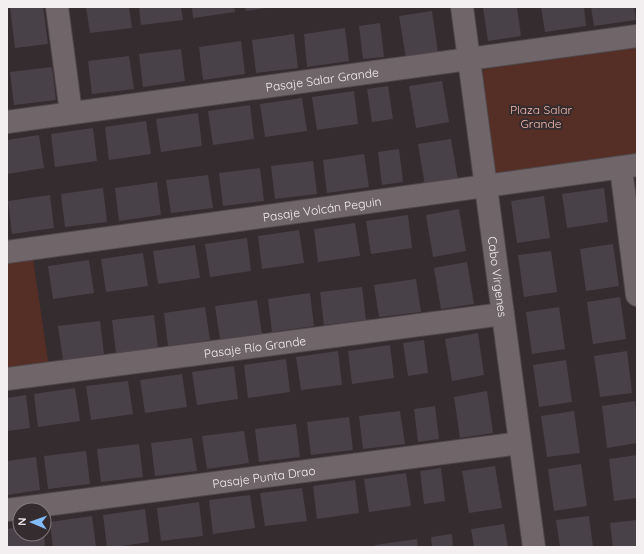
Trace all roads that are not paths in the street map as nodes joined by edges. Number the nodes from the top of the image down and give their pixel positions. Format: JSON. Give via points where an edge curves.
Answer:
{"nodes":[{"id":1,"x":57,"y":7,"type":"edge"},
{"id":2,"x":462,"y":7,"type":"edge"},
{"id":3,"x":637,"y":36,"type":"edge"},
{"id":4,"x":469,"y":59,"type":"junction"},
{"id":5,"x":71,"y":113,"type":"junction"},
{"id":6,"x":7,"y":122,"type":"edge"},
{"id":7,"x":629,"y":166,"type":"edge"},
{"id":8,"x":486,"y":186,"type":"junction"},
{"id":9,"x":7,"y":252,"type":"edge"},
{"id":10,"x":637,"y":294,"type":"edge"},
{"id":11,"x":503,"y":314,"type":"junction"},
{"id":12,"x":7,"y":379,"type":"edge"},
{"id":13,"x":520,"y":443,"type":"junction"},
{"id":14,"x":7,"y":510,"type":"edge"},
{"id":15,"x":534,"y":547,"type":"edge"}],
"edges":[{"from":1,"to":5,"type":"street"},
{"from":2,"to":4,"type":"street","name":"Cabo Vírgenes"},
{"from":3,"to":4,"type":"street","name":"Pasaje Salar Grande"},
{"from":4,"to":5,"type":"street","name":"Pasaje Salar Grande"},
{"from":4,"to":8,"type":"street","name":"Cabo Vírgenes"},
{"from":5,"to":6,"type":"street","name":"Pasaje Salar Grande"},
{"from":7,"to":8,"type":"street","name":"Pasaje Volcán Peguin"},
{"from":7,"to":10,"type":"street"},
{"from":8,"to":9,"type":"street","name":"Pasaje Volcán Peguin"},
{"from":8,"to":11,"type":"street","name":"Cabo Vírgenes"},
{"from":11,"to":12,"type":"street","name":"Pasaje Río Grande"},
{"from":11,"to":13,"type":"street","name":"Cabo Vírgenes"},
{"from":13,"to":14,"type":"street","name":"Pasaje Punta Drao"},
{"from":13,"to":15,"type":"street","name":"Cabo Vírgenes"}]}
